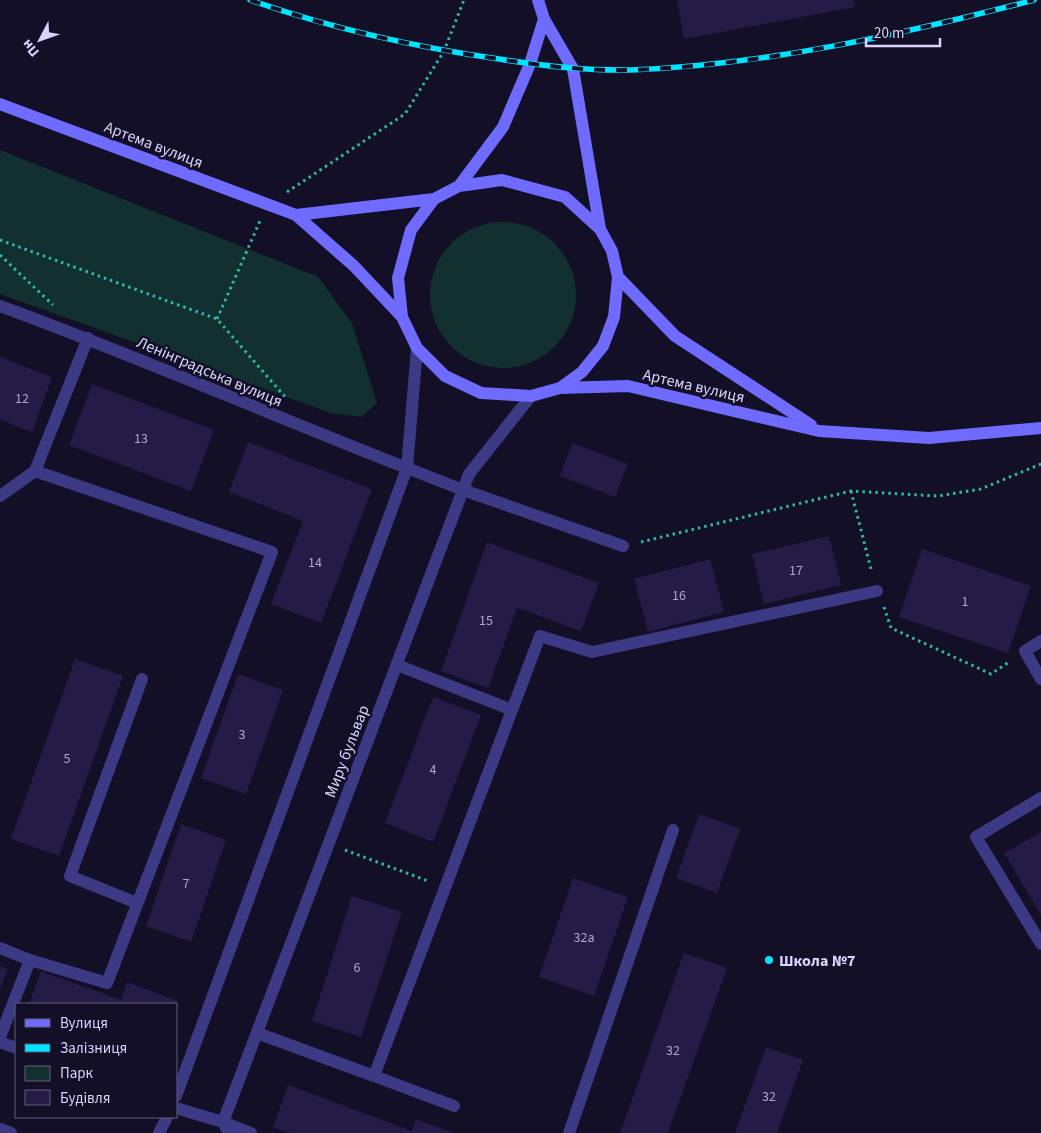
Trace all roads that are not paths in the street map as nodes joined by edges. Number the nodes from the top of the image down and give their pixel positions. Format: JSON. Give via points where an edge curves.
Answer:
{"nodes":[{"id":1,"x":538,"y":0,"type":"edge"},
{"id":2,"x":544,"y":19,"type":"junction"},
{"id":3,"x":0,"y":104,"type":"edge"},
{"id":4,"x":459,"y":186,"type":"junction"},
{"id":5,"x":434,"y":199,"type":"junction"},
{"id":6,"x":296,"y":215,"type":"junction"},
{"id":7,"x":600,"y":229,"type":"junction"},
{"id":8,"x":618,"y":277,"type":"junction"},
{"id":9,"x":0,"y":306,"type":"edge"},
{"id":10,"x":402,"y":317,"type":"junction"},
{"id":11,"x":88,"y":338,"type":"junction"},
{"id":12,"x":417,"y":348,"type":"junction"},
{"id":13,"x":560,"y":388,"type":"junction"},
{"id":14,"x":531,"y":396,"type":"junction"},
{"id":15,"x":1040,"y":430,"type":"edge"},
{"id":16,"x":819,"y":431,"type":"junction"},
{"id":17,"x":407,"y":468,"type":"junction"},
{"id":18,"x":35,"y":471,"type":"junction"},
{"id":19,"x":463,"y":490,"type":"junction"},
{"id":20,"x":0,"y":496,"type":"edge"},
{"id":21,"x":623,"y":546,"type":"road end"},
{"id":22,"x":878,"y":591,"type":"road end"},
{"id":23,"x":1041,"y":641,"type":"edge"},
{"id":24,"x":396,"y":665,"type":"junction"},
{"id":25,"x":142,"y":679,"type":"dead end"},
{"id":26,"x":1041,"y":679,"type":"edge"},
{"id":27,"x":512,"y":710,"type":"junction"},
{"id":28,"x":1041,"y":798,"type":"edge"},
{"id":29,"x":673,"y":830,"type":"dead end"},
{"id":30,"x":137,"y":904,"type":"junction"},
{"id":31,"x":1041,"y":944,"type":"edge"},
{"id":32,"x":0,"y":948,"type":"edge"},
{"id":33,"x":30,"y":960,"type":"junction"},
{"id":34,"x":257,"y":1033,"type":"junction"},
{"id":35,"x":0,"y":1037,"type":"edge"},
{"id":36,"x":0,"y":1042,"type":"edge"},
{"id":37,"x":15,"y":1048,"type":"edge"},
{"id":38,"x":374,"y":1076,"type":"junction"},
{"id":39,"x":178,"y":1091,"type":"edge"},
{"id":40,"x":454,"y":1106,"type":"dead end"},
{"id":41,"x":178,"y":1109,"type":"edge"},
{"id":42,"x":166,"y":1118,"type":"edge"},
{"id":43,"x":226,"y":1128,"type":"edge"},
{"id":44,"x":0,"y":1129,"type":"edge"},
{"id":45,"x":10,"y":1133,"type":"edge"},
{"id":46,"x":159,"y":1133,"type":"edge"},
{"id":47,"x":251,"y":1133,"type":"edge"},
{"id":48,"x":569,"y":1133,"type":"edge"}],
"edges":[{"from":1,"to":2,"type":"main road"},
{"from":2,"to":4,"type":"main road","via":[[530,64],[503,127]]},
{"from":2,"to":7,"type":"main road","via":[[573,69]]},
{"from":3,"to":6,"type":"main road","name":"Артема вулиця"},
{"from":4,"to":5,"type":"main road"},
{"from":4,"to":7,"type":"main road","via":[[502,180],[565,197]]},
{"from":5,"to":6,"type":"main road"},
{"from":5,"to":10,"type":"main road","via":[[411,230],[398,278]]},
{"from":6,"to":10,"type":"main road","via":[[354,266]]},
{"from":7,"to":8,"type":"main road","via":[[612,251]]},
{"from":8,"to":13,"type":"main road","via":[[614,317],[603,346],[582,372]]},
{"from":8,"to":16,"type":"main road","name":"Артема вулиця","via":[[675,336]]},
{"from":9,"to":11,"type":"street","name":"Ленінградська вулиця"},
{"from":10,"to":12,"type":"main road"},
{"from":11,"to":17,"type":"street","name":"Ленінградська вулиця"},
{"from":11,"to":18,"type":"street"},
{"from":12,"to":14,"type":"main road","via":[[445,376],[481,394]]},
{"from":12,"to":17,"type":"street"},
{"from":13,"to":14,"type":"main road"},
{"from":13,"to":16,"type":"main road","name":"Артема вулиця","via":[[628,386]]},
{"from":14,"to":19,"type":"street","name":"Миру бульвар","via":[[469,474]]},
{"from":15,"to":16,"type":"main road","name":"Артема вулиця","via":[[929,438]]},
{"from":17,"to":19,"type":"street","name":"Ленінградська вулиця"},
{"from":17,"to":39,"type":"street"},
{"from":18,"to":20,"type":"street"},
{"from":18,"to":30,"type":"street","via":[[272,552]]},
{"from":19,"to":21,"type":"street","name":"Ленінградська вулиця"},
{"from":19,"to":24,"type":"street","name":"Миру бульвар"},
{"from":22,"to":27,"type":"street","via":[[592,652],[540,636]]},
{"from":23,"to":26,"type":"street","via":[[1025,651]]},
{"from":24,"to":27,"type":"street"},
{"from":24,"to":34,"type":"street","name":"Миру бульвар"},
{"from":25,"to":30,"type":"street","via":[[70,876]]},
{"from":27,"to":38,"type":"street"},
{"from":28,"to":31,"type":"street","via":[[976,837]]},
{"from":29,"to":48,"type":"street"},
{"from":30,"to":33,"type":"street","via":[[107,983]]},
{"from":32,"to":33,"type":"street"},
{"from":33,"to":35,"type":"street"},
{"from":34,"to":38,"type":"street"},
{"from":34,"to":43,"type":"street","name":"Миру бульвар"},
{"from":36,"to":37,"type":"street"},
{"from":38,"to":40,"type":"street"},
{"from":41,"to":43,"type":"street"},
{"from":42,"to":46,"type":"street"},
{"from":43,"to":47,"type":"street"},
{"from":44,"to":45,"type":"street"}]}
